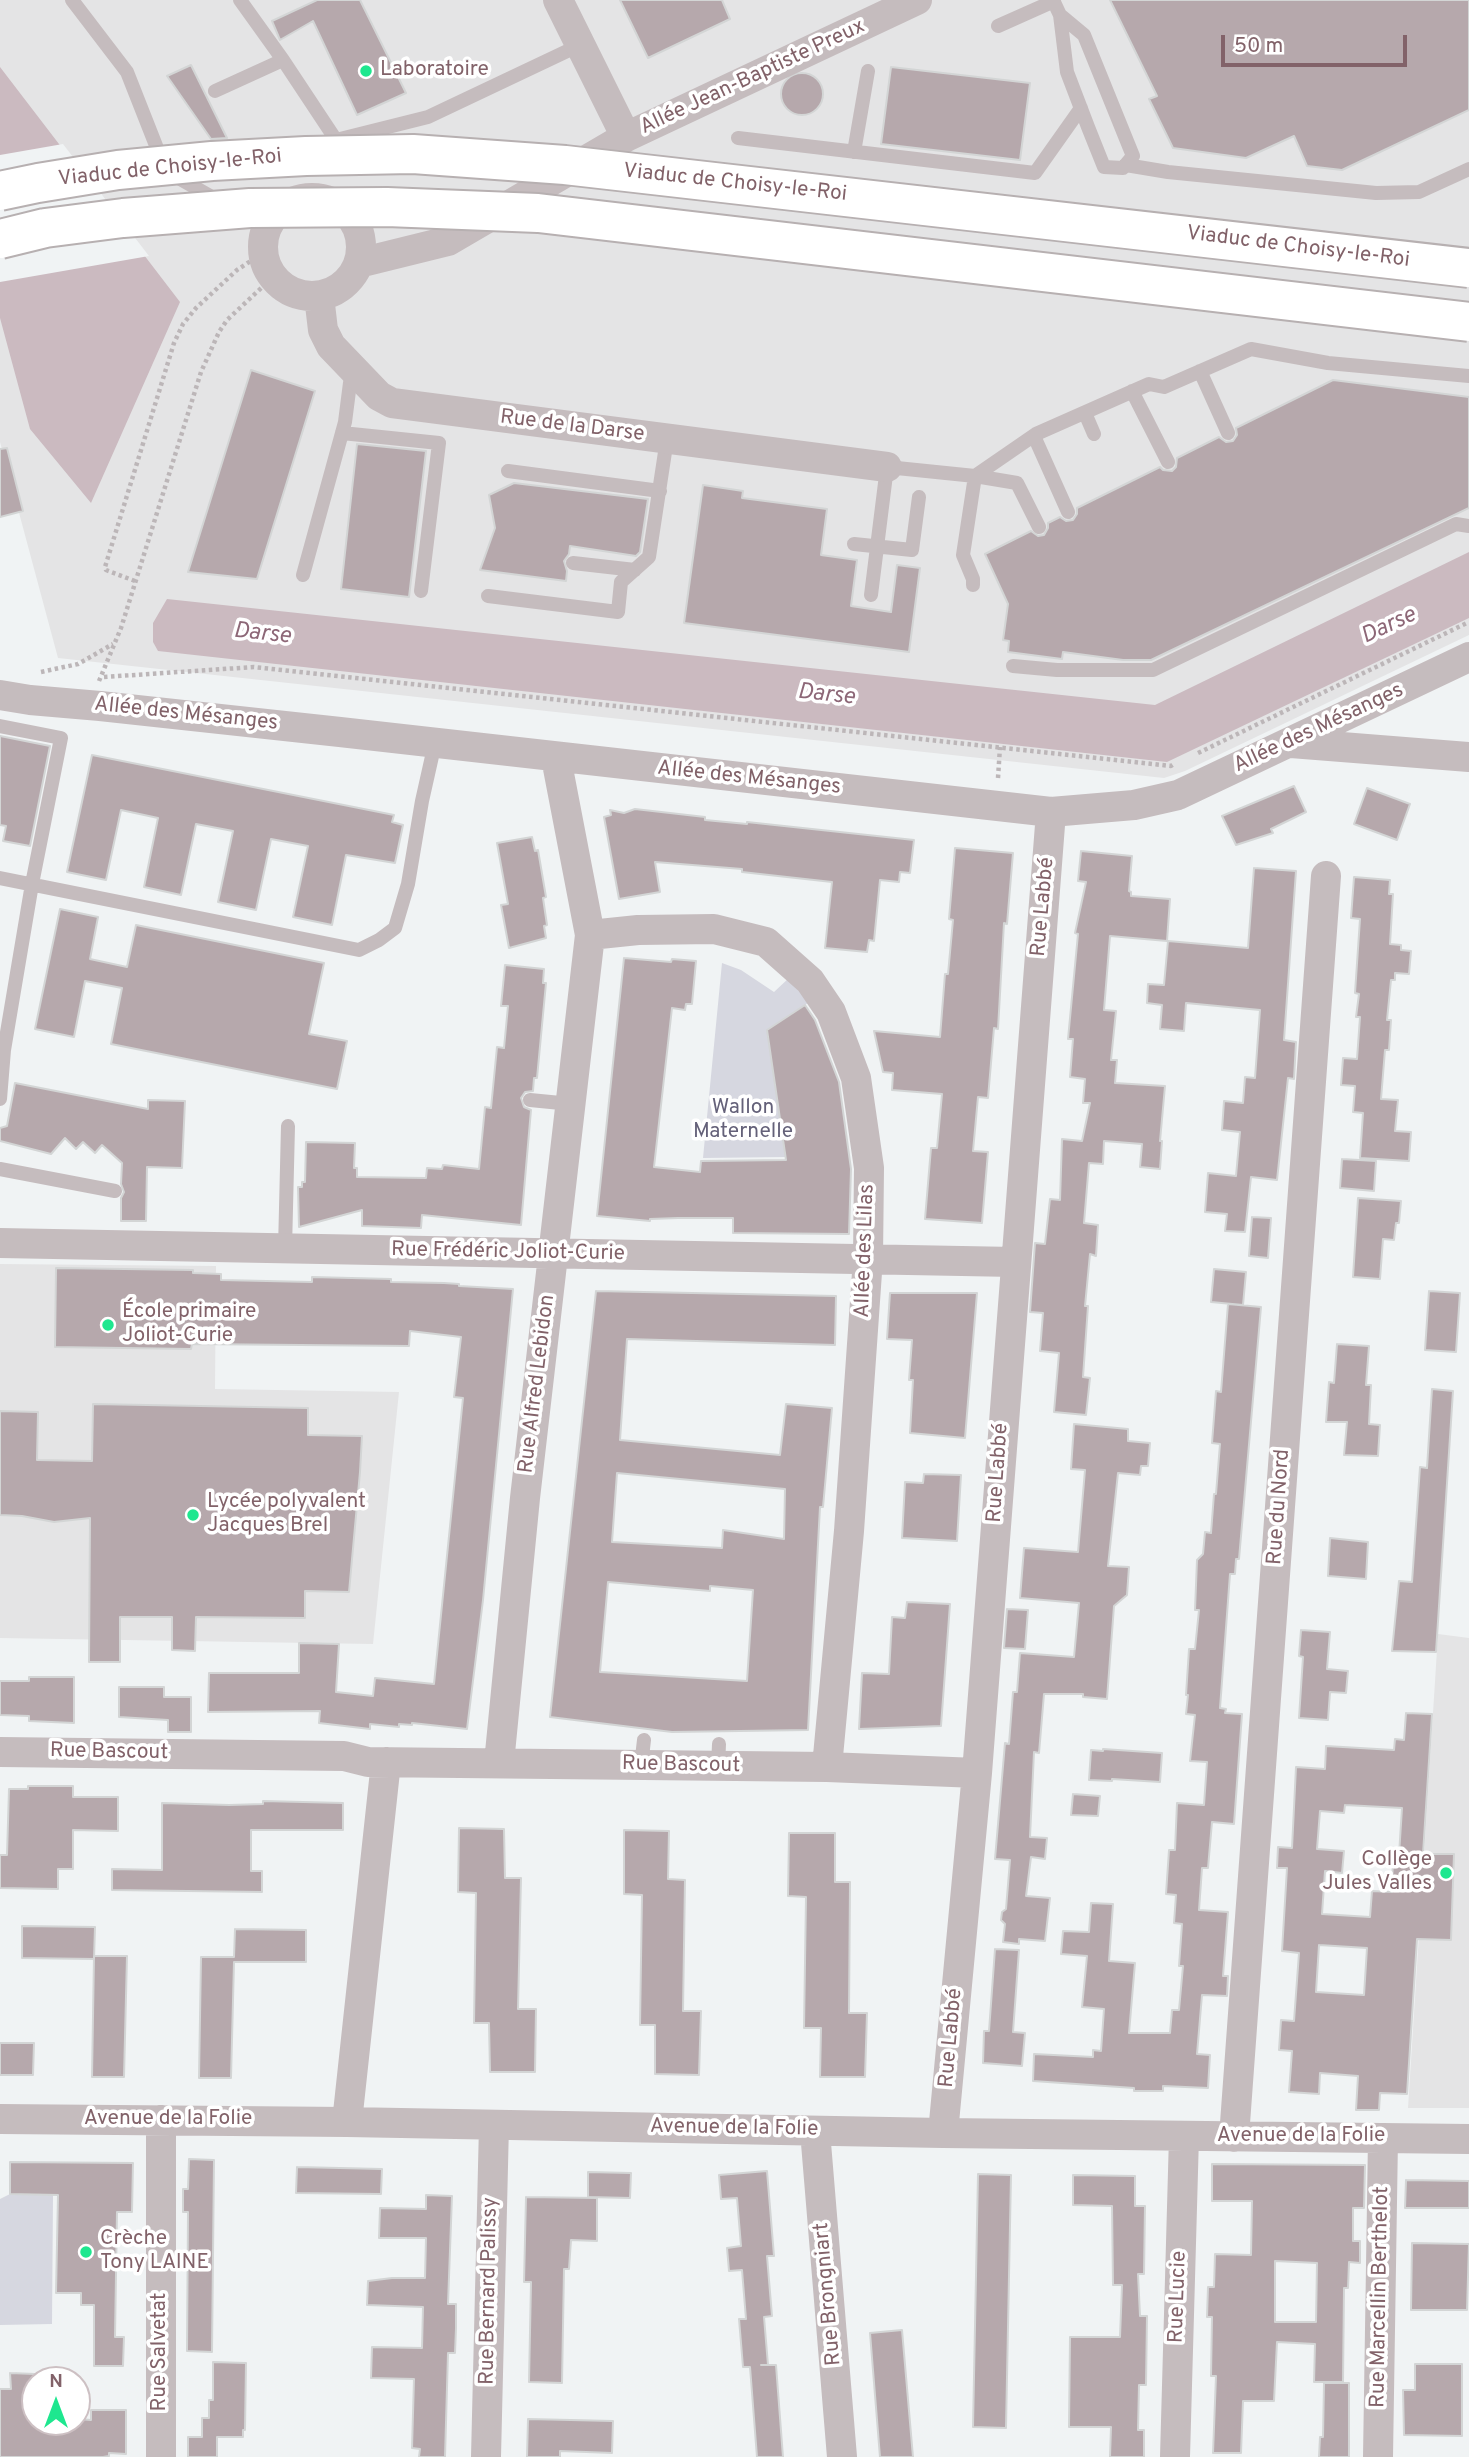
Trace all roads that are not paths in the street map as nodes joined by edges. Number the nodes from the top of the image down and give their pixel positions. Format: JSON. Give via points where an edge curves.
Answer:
{"nodes":[{"id":1,"x":72,"y":0,"type":"edge"},
{"id":2,"x":240,"y":0,"type":"edge"},
{"id":3,"x":558,"y":0,"type":"edge"},
{"id":4,"x":917,"y":0,"type":"edge"},
{"id":5,"x":1054,"y":0,"type":"edge"},
{"id":6,"x":1060,"y":15,"type":"junction"},
{"id":7,"x":998,"y":26,"type":"dead end"},
{"id":8,"x":580,"y":45,"type":"junction"},
{"id":9,"x":284,"y":60,"type":"junction"},
{"id":10,"x":869,"y":71,"type":"dead end"},
{"id":11,"x":215,"y":91,"type":"dead end"},
{"id":12,"x":1081,"y":108,"type":"junction"},
{"id":13,"x":626,"y":137,"type":"junction"},
{"id":14,"x":738,"y":138,"type":"dead end"},
{"id":15,"x":854,"y":152,"type":"junction"},
{"id":16,"x":1126,"y":165,"type":"junction"},
{"id":17,"x":1469,"y":169,"type":"edge"},
{"id":18,"x":0,"y":191,"type":"edge"},
{"id":19,"x":0,"y":239,"type":"edge"},
{"id":20,"x":267,"y":253,"type":"junction"},
{"id":21,"x":359,"y":262,"type":"junction"},
{"id":22,"x":1469,"y":268,"type":"edge"},
{"id":23,"x":319,"y":296,"type":"junction"},
{"id":24,"x":1469,"y":322,"type":"edge"},
{"id":25,"x":1200,"y":372,"type":"junction"},
{"id":26,"x":358,"y":374,"type":"junction"},
{"id":27,"x":1469,"y":376,"type":"edge"},
{"id":28,"x":1132,"y":391,"type":"junction"},
{"id":29,"x":1085,"y":412,"type":"junction"},
{"id":30,"x":342,"y":433,"type":"junction"},
{"id":31,"x":1227,"y":433,"type":"dead end"},
{"id":32,"x":1094,"y":435,"type":"dead end"},
{"id":33,"x":1034,"y":436,"type":"junction"},
{"id":34,"x":667,"y":439,"type":"junction"},
{"id":35,"x":1168,"y":462,"type":"dead end"},
{"id":36,"x":887,"y":467,"type":"junction"},
{"id":37,"x":508,"y":471,"type":"dead end"},
{"id":38,"x":975,"y":476,"type":"junction"},
{"id":39,"x":660,"y":491,"type":"junction"},
{"id":40,"x":919,"y":498,"type":"dead end"},
{"id":41,"x":1068,"y":512,"type":"dead end"},
{"id":42,"x":1469,"y":526,"type":"edge"},
{"id":43,"x":1039,"y":527,"type":"dead end"},
{"id":44,"x":854,"y":544,"type":"dead end"},
{"id":45,"x":877,"y":546,"type":"junction"},
{"id":46,"x":573,"y":562,"type":"dead end"},
{"id":47,"x":635,"y":570,"type":"junction"},
{"id":48,"x":303,"y":575,"type":"dead end"},
{"id":49,"x":972,"y":585,"type":"dead end"},
{"id":50,"x":421,"y":591,"type":"dead end"},
{"id":51,"x":871,"y":595,"type":"dead end"},
{"id":52,"x":488,"y":596,"type":"dead end"},
{"id":53,"x":1469,"y":657,"type":"edge"},
{"id":54,"x":1013,"y":666,"type":"dead end"},
{"id":55,"x":0,"y":695,"type":"edge"},
{"id":56,"x":0,"y":726,"type":"edge"},
{"id":57,"x":435,"y":743,"type":"junction"},
{"id":58,"x":1289,"y":743,"type":"junction"},
{"id":59,"x":1469,"y":757,"type":"edge"},
{"id":60,"x":556,"y":758,"type":"junction"},
{"id":61,"x":1051,"y":812,"type":"junction"},
{"id":62,"x":1326,"y":876,"type":"dead end"},
{"id":63,"x":0,"y":878,"type":"edge"},
{"id":64,"x":32,"y":884,"type":"junction"},
{"id":65,"x":590,"y":935,"type":"junction"},
{"id":66,"x":0,"y":1099,"type":"edge"},
{"id":67,"x":530,"y":1100,"type":"dead end"},
{"id":68,"x":571,"y":1104,"type":"junction"},
{"id":69,"x":288,"y":1126,"type":"dead end"},
{"id":70,"x":0,"y":1169,"type":"edge"},
{"id":71,"x":114,"y":1191,"type":"dead end"},
{"id":72,"x":0,"y":1243,"type":"edge"},
{"id":73,"x":285,"y":1249,"type":"junction"},
{"id":74,"x":554,"y":1254,"type":"junction"},
{"id":75,"x":868,"y":1258,"type":"junction"},
{"id":76,"x":1015,"y":1262,"type":"junction"},
{"id":77,"x":0,"y":1752,"type":"edge"},
{"id":78,"x":386,"y":1762,"type":"junction"},
{"id":79,"x":499,"y":1763,"type":"junction"},
{"id":80,"x":827,"y":1768,"type":"junction"},
{"id":81,"x":977,"y":1773,"type":"junction"},
{"id":82,"x":0,"y":2119,"type":"edge"},
{"id":83,"x":161,"y":2120,"type":"junction"},
{"id":84,"x":347,"y":2122,"type":"junction"},
{"id":85,"x":494,"y":2126,"type":"junction"},
{"id":86,"x":815,"y":2131,"type":"junction"},
{"id":87,"x":943,"y":2133,"type":"junction"},
{"id":88,"x":1184,"y":2136,"type":"junction"},
{"id":89,"x":1234,"y":2137,"type":"junction"},
{"id":90,"x":1383,"y":2138,"type":"junction"},
{"id":91,"x":1469,"y":2139,"type":"edge"},
{"id":92,"x":161,"y":2457,"type":"edge"},
{"id":93,"x":486,"y":2457,"type":"edge"},
{"id":94,"x":842,"y":2457,"type":"edge"},
{"id":95,"x":1175,"y":2457,"type":"edge"},
{"id":96,"x":1378,"y":2457,"type":"edge"}],
"edges":[{"from":1,"to":20,"type":"lane","via":[[127,72],[166,170]]},
{"from":2,"to":9,"type":"lane"},
{"from":3,"to":8,"type":"street"},
{"from":4,"to":13,"type":"street","name":"Allée Jean-Baptiste Preux"},
{"from":5,"to":6,"type":"lane"},
{"from":5,"to":7,"type":"lane"},
{"from":6,"to":12,"type":"lane","via":[[1067,72]]},
{"from":6,"to":16,"type":"lane","via":[[1084,35],[1133,156]]},
{"from":8,"to":9,"type":"lane","via":[[428,117],[336,140]]},
{"from":8,"to":13,"type":"street"},
{"from":9,"to":11,"type":"lane"},
{"from":10,"to":15,"type":"lane"},
{"from":12,"to":15,"type":"lane","via":[[1035,173]]},
{"from":12,"to":16,"type":"lane","via":[[1104,167]]},
{"from":13,"to":21,"type":"street","name":"Allée Jean-Baptiste Preux","via":[[448,241]]},
{"from":14,"to":15,"type":"lane"},
{"from":16,"to":17,"type":"lane","via":[[1376,193],[1419,192]]},
{"from":18,"to":22,"type":"highway","name":"Viaduc de Choisy-le-Roi","bridge":true,"via":[[118,170],[212,161],[413,154],[565,165]]},
{"from":19,"to":24,"type":"highway","name":"Viaduc de Choisy-le-Roi","bridge":true,"via":[[123,218],[250,208],[387,206],[538,213]]},
{"from":20,"to":21,"type":"street","via":[[274,216],[291,203],[312,198],[326,200],[350,215],[361,245]]},
{"from":20,"to":23,"type":"street","via":[[285,288]]},
{"from":21,"to":23,"type":"street","via":[[336,290]]},
{"from":23,"to":26,"type":"street","name":"Rue de la Darse","via":[[323,330]]},
{"from":25,"to":27,"type":"lane","via":[[1251,349],[1328,363]]},
{"from":25,"to":28,"type":"lane","via":[[1164,387],[1149,383]]},
{"from":25,"to":31,"type":"lane"},
{"from":26,"to":30,"type":"lane","via":[[350,383]]},
{"from":26,"to":34,"type":"street","name":"Rue de la Darse","via":[[379,396],[397,405]]},
{"from":28,"to":29,"type":"lane"},
{"from":28,"to":35,"type":"lane"},
{"from":29,"to":32,"type":"lane"},
{"from":29,"to":33,"type":"lane"},
{"from":30,"to":48,"type":"lane"},
{"from":30,"to":50,"type":"lane","via":[[439,443]]},
{"from":33,"to":38,"type":"lane"},
{"from":33,"to":41,"type":"lane"},
{"from":34,"to":36,"type":"street","name":"Rue de la Darse"},
{"from":34,"to":39,"type":"lane"},
{"from":36,"to":38,"type":"lane"},
{"from":36,"to":45,"type":"lane"},
{"from":37,"to":39,"type":"lane"},
{"from":38,"to":43,"type":"lane","via":[[1017,482]]},
{"from":38,"to":49,"type":"lane","via":[[963,555]]},
{"from":39,"to":47,"type":"lane","via":[[649,557]]},
{"from":40,"to":45,"type":"lane","via":[[912,550]]},
{"from":42,"to":54,"type":"lane","via":[[1456,524],[1153,670]]},
{"from":44,"to":45,"type":"lane"},
{"from":45,"to":51,"type":"lane"},
{"from":46,"to":47,"type":"lane"},
{"from":47,"to":52,"type":"lane","via":[[621,582],[618,612]]},
{"from":53,"to":58,"type":"street","name":"Allée des Mésanges"},
{"from":55,"to":57,"type":"street","name":"Allée des Mésanges","via":[[30,701],[100,692]]},
{"from":56,"to":64,"type":"lane","via":[[61,738]]},
{"from":57,"to":60,"type":"street","name":"Allée des Mésanges"},
{"from":57,"to":64,"type":"lane","via":[[396,928],[359,950]]},
{"from":58,"to":59,"type":"street"},
{"from":58,"to":61,"type":"street","name":"Allée des Mésanges","via":[[1178,795],[1134,805]]},
{"from":60,"to":61,"type":"street","name":"Allée des Mésanges"},
{"from":60,"to":65,"type":"street","name":"Rue Alfred Lebidon"},
{"from":61,"to":76,"type":"street","name":"Rue Labbé"},
{"from":62,"to":89,"type":"street","name":"Rue du Nord"},
{"from":63,"to":64,"type":"lane"},
{"from":64,"to":66,"type":"lane"},
{"from":65,"to":68,"type":"street","name":"Rue Alfred Lebidon"},
{"from":65,"to":75,"type":"street","name":"Allée des Lilas","via":[[714,929],[766,942],[810,981],[831,1012],[856,1077],[869,1168]]},
{"from":67,"to":68,"type":"lane"},
{"from":68,"to":74,"type":"street","name":"Rue Alfred Lebidon"},
{"from":69,"to":73,"type":"lane"},
{"from":70,"to":71,"type":"lane"},
{"from":72,"to":73,"type":"street","name":"Rue Frédéric Joliot-Curie"},
{"from":73,"to":74,"type":"street","name":"Rue Frédéric Joliot-Curie"},
{"from":74,"to":75,"type":"street","name":"Rue Frédéric Joliot-Curie"},
{"from":74,"to":79,"type":"street","name":"Rue Alfred Lebidon"},
{"from":75,"to":76,"type":"street","name":"Rue Frédéric Joliot-Curie"},
{"from":75,"to":80,"type":"street","name":"Allée des Lilas"},
{"from":76,"to":81,"type":"street","name":"Rue Labbé"},
{"from":77,"to":78,"type":"street","name":"Rue Bascout","via":[[344,1756]]},
{"from":78,"to":79,"type":"street","name":"Rue Bascout"},
{"from":78,"to":84,"type":"street"},
{"from":79,"to":80,"type":"street","name":"Rue Bascout","via":[[643,1753]]},
{"from":80,"to":81,"type":"street","name":"Rue Bascout"},
{"from":81,"to":87,"type":"street","name":"Rue Labbé"},
{"from":82,"to":83,"type":"street","name":"Avenue de la Folie"},
{"from":83,"to":84,"type":"street","name":"Avenue de la Folie"},
{"from":83,"to":92,"type":"street","name":"Rue Salvetat"},
{"from":84,"to":85,"type":"street","name":"Avenue de la Folie"},
{"from":85,"to":86,"type":"street","name":"Avenue de la Folie"},
{"from":85,"to":93,"type":"street","name":"Rue Bernard Palissy"},
{"from":86,"to":87,"type":"street","name":"Avenue de la Folie"},
{"from":86,"to":94,"type":"street","name":"Rue Brongniart"},
{"from":87,"to":88,"type":"street","name":"Avenue de la Folie"},
{"from":88,"to":89,"type":"street","name":"Avenue de la Folie"},
{"from":88,"to":95,"type":"street","name":"Rue Lucie"},
{"from":89,"to":90,"type":"street","name":"Avenue de la Folie"},
{"from":90,"to":91,"type":"street","name":"Avenue de la Folie"},
{"from":90,"to":96,"type":"street","name":"Rue Marcellin Berthelot"}]}
